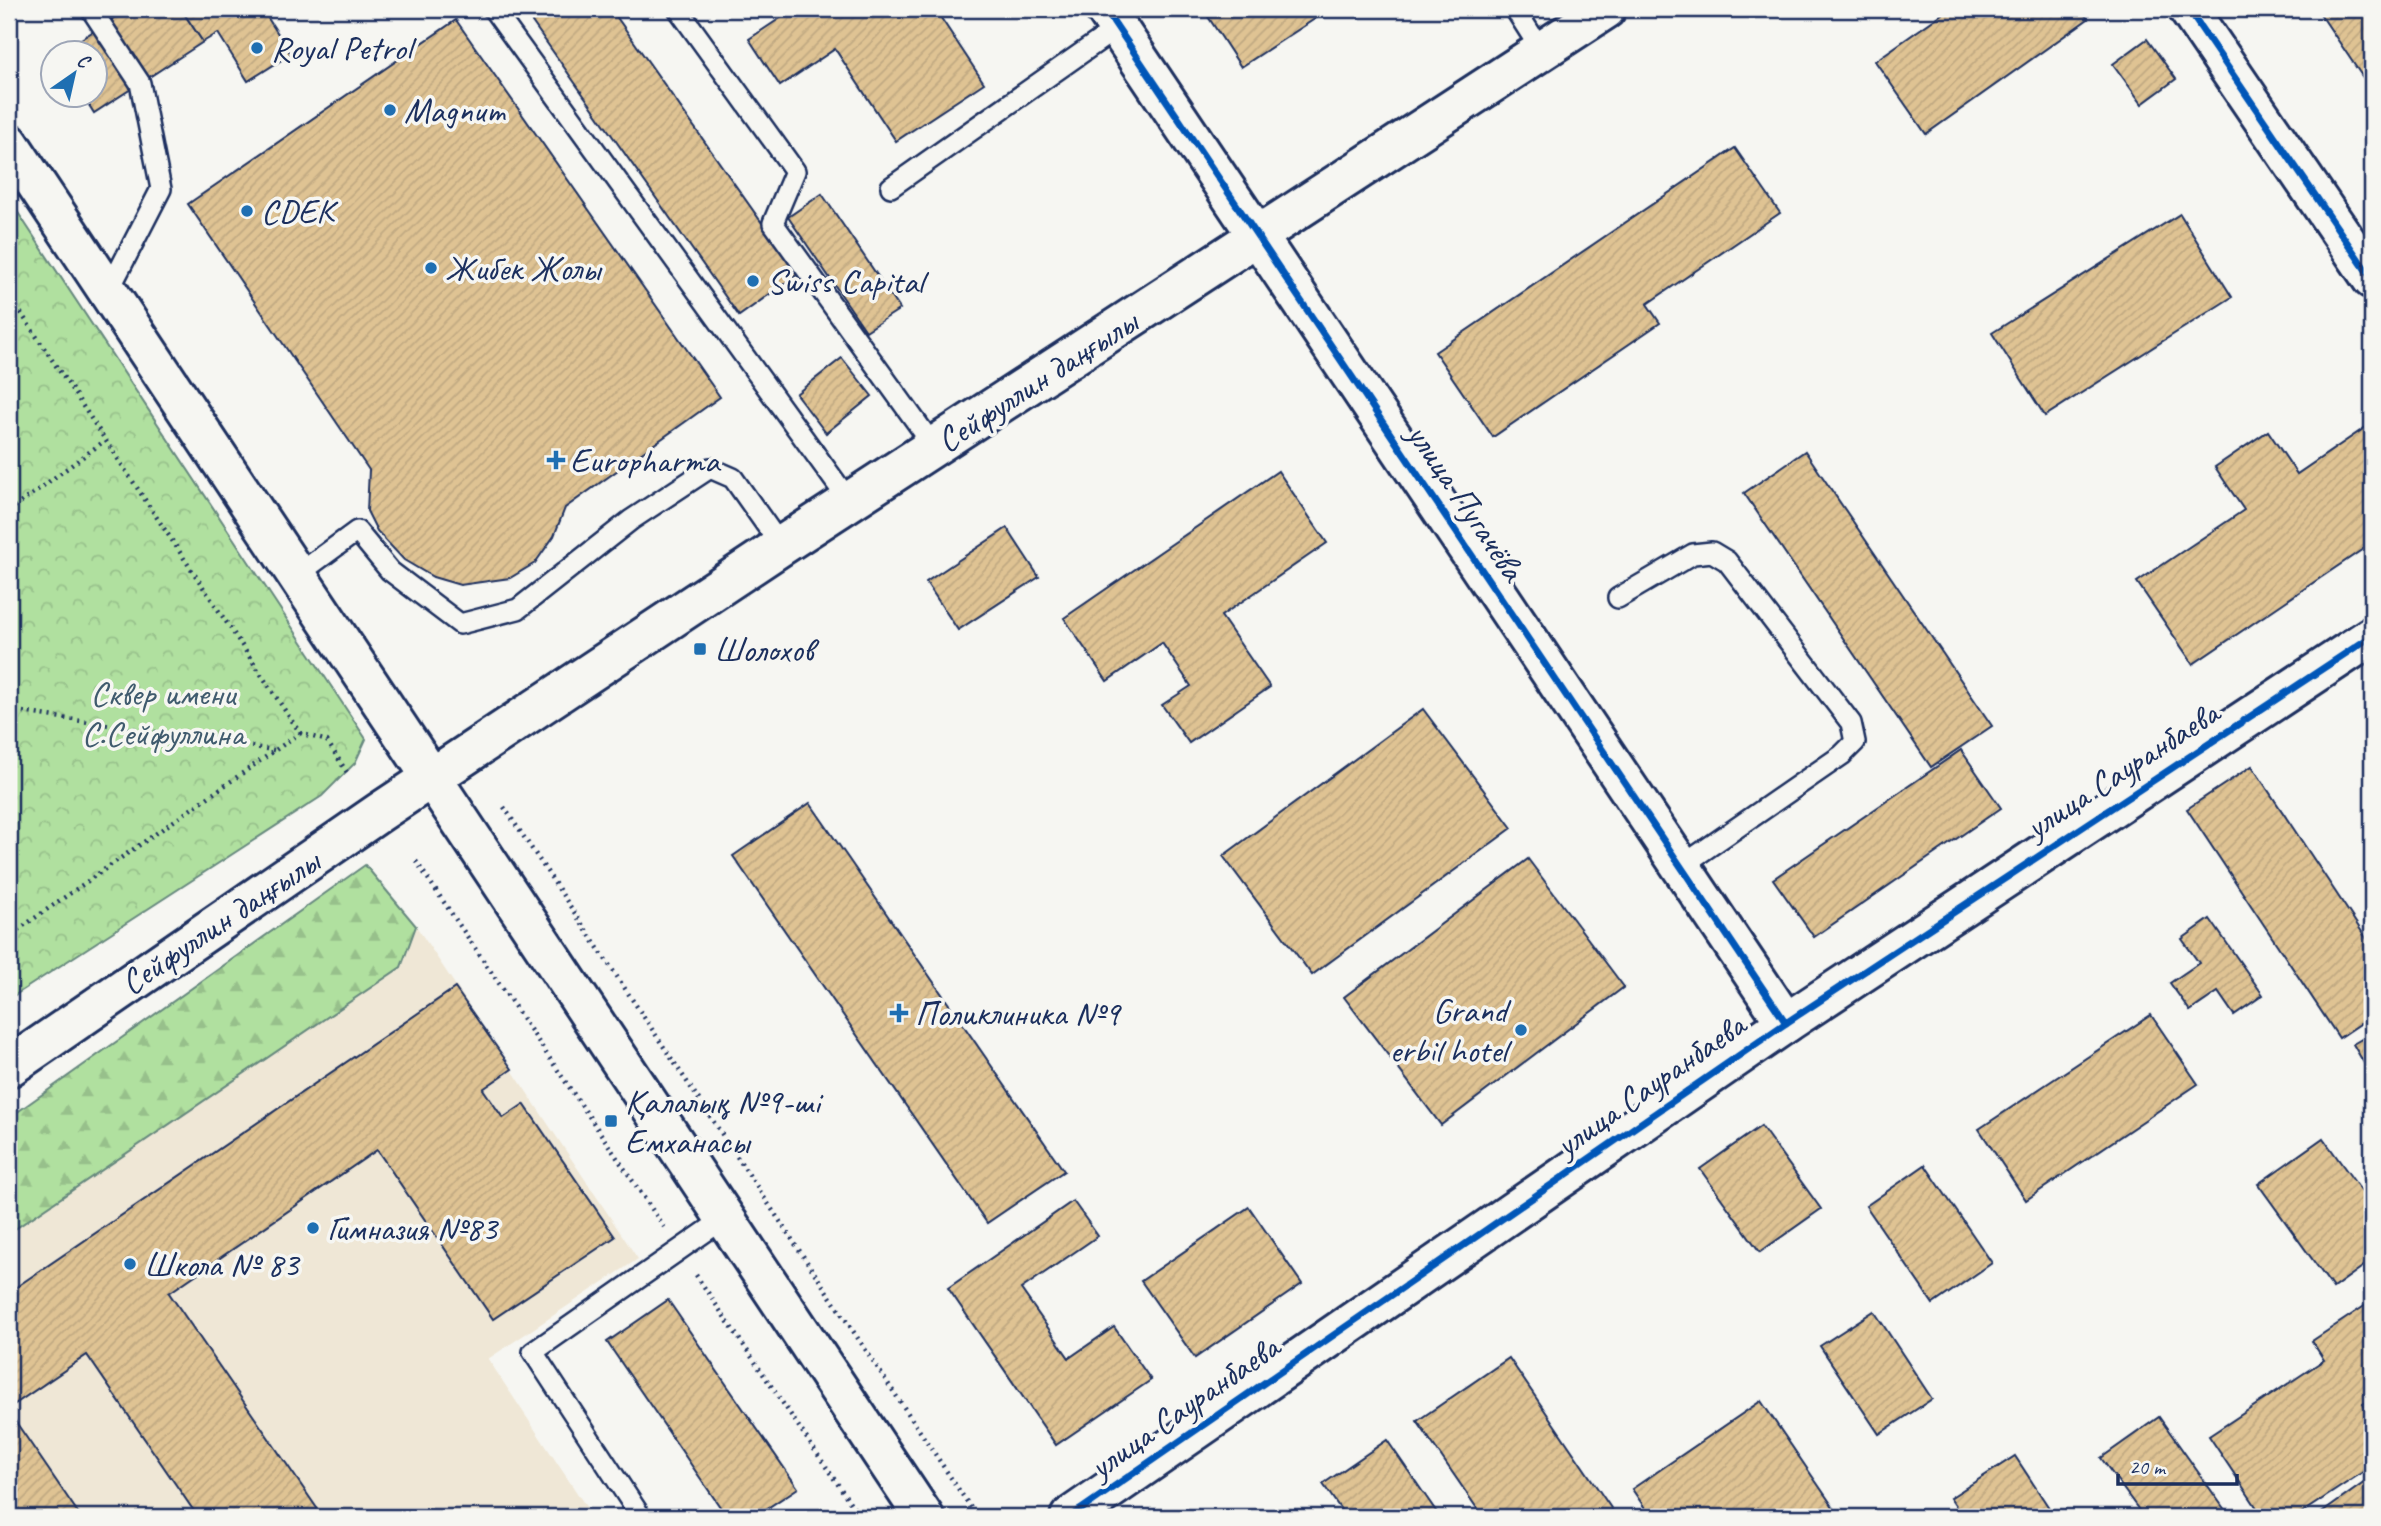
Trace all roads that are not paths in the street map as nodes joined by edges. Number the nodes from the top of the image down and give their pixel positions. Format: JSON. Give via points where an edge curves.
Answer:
{"nodes":[{"id":1,"x":91,"y":9,"type":"edge"},
{"id":2,"x":493,"y":9,"type":"edge"},
{"id":3,"x":678,"y":9,"type":"edge"},
{"id":4,"x":1515,"y":9,"type":"edge"},
{"id":5,"x":1606,"y":9,"type":"edge"},
{"id":6,"x":2191,"y":10,"type":"edge"},
{"id":7,"x":1111,"y":18,"type":"edge"},
{"id":8,"x":1541,"y":50,"type":"junction"},
{"id":9,"x":9,"y":143,"type":"edge"},
{"id":10,"x":891,"y":187,"type":"dead end"},
{"id":11,"x":1257,"y":238,"type":"junction"},
{"id":12,"x":2372,"y":279,"type":"edge"},
{"id":13,"x":108,"y":292,"type":"junction"},
{"id":14,"x":935,"y":448,"type":"junction"},
{"id":15,"x":850,"y":502,"type":"junction"},
{"id":16,"x":781,"y":546,"type":"junction"},
{"id":17,"x":297,"y":575,"type":"junction"},
{"id":18,"x":1618,"y":598,"type":"dead end"},
{"id":19,"x":2372,"y":636,"type":"edge"},
{"id":20,"x":432,"y":778,"type":"junction"},
{"id":21,"x":1681,"y":867,"type":"junction"},
{"id":22,"x":1786,"y":1023,"type":"junction"},
{"id":23,"x":9,"y":1067,"type":"edge"},
{"id":24,"x":724,"y":1218,"type":"junction"},
{"id":25,"x":641,"y":1517,"type":"edge"},
{"id":26,"x":924,"y":1517,"type":"edge"},
{"id":27,"x":1070,"y":1517,"type":"edge"}],
"edges":[{"from":1,"to":13,"type":"lane","via":[[140,83],[161,188]]},
{"from":2,"to":15,"type":"lane"},
{"from":3,"to":14,"type":"lane","via":[[794,171],[774,223]]},
{"from":4,"to":8,"type":"lane"},
{"from":5,"to":8,"type":"main road","name":"Сейфуллин даңғылы"},
{"from":6,"to":12,"type":"main road"},
{"from":7,"to":10,"type":"lane"},
{"from":7,"to":11,"type":"main road","name":"улица Пугачёва"},
{"from":8,"to":11,"type":"main road","name":"Сейфуллин даңғылы"},
{"from":9,"to":13,"type":"main road"},
{"from":11,"to":14,"type":"main road","name":"Сейфуллин даңғылы"},
{"from":11,"to":21,"type":"main road","name":"улица Пугачёва"},
{"from":13,"to":17,"type":"main road"},
{"from":14,"to":15,"type":"main road","name":"Сейфуллин даңғылы"},
{"from":15,"to":16,"type":"main road","name":"Сейфуллин даңғылы"},
{"from":16,"to":17,"type":"lane","via":[[733,478],[709,468],[631,520],[518,609],[460,624],[390,571],[357,531]]},
{"from":16,"to":20,"type":"main road","name":"Сейфуллин даңғылы"},
{"from":17,"to":20,"type":"main road"},
{"from":18,"to":21,"type":"lane","via":[[1693,554],[1712,552],[1727,561],[1851,723],[1855,742],[1842,755]]},
{"from":19,"to":22,"type":"main road","name":"улица Сауранбаева"},
{"from":20,"to":23,"type":"main road","name":"Сейфуллин даңғылы"},
{"from":20,"to":24,"type":"main road"},
{"from":21,"to":22,"type":"main road","name":"улица Пугачёва"},
{"from":22,"to":27,"type":"main road","name":"улица Сауранбаева"},
{"from":24,"to":25,"type":"lane","via":[[533,1352]]},
{"from":24,"to":26,"type":"main road"}]}
